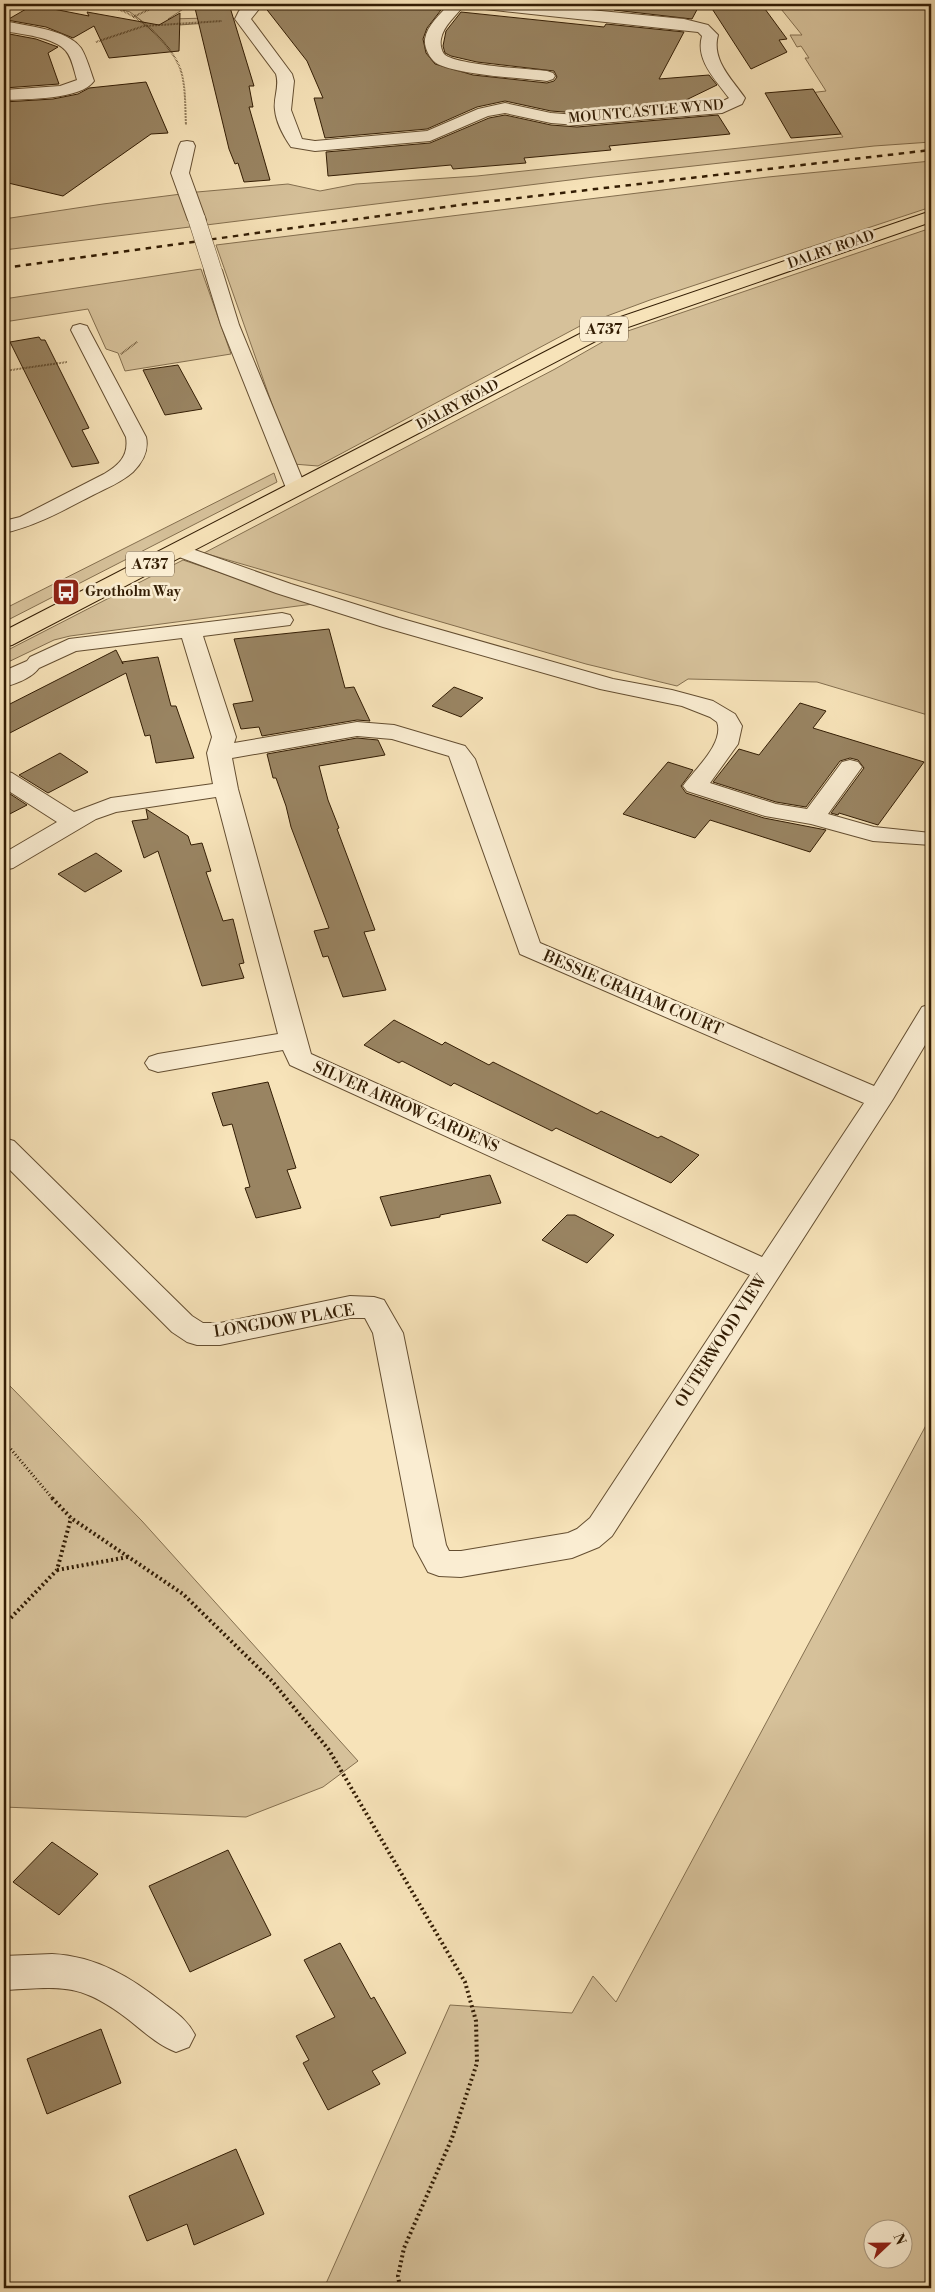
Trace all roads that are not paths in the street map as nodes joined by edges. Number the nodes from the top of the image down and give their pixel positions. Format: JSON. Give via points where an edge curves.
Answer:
{"nodes":[{"id":1,"x":255,"y":4,"type":"edge"},
{"id":2,"x":457,"y":4,"type":"edge"},
{"id":3,"x":485,"y":4,"type":"edge"},
{"id":4,"x":4,"y":26,"type":"edge"},
{"id":5,"x":547,"y":76,"type":"dead end"},
{"id":6,"x":4,"y":96,"type":"edge"},
{"id":7,"x":186,"y":146,"type":"road end"},
{"id":8,"x":931,"y":216,"type":"edge"},
{"id":9,"x":80,"y":330,"type":"dead end"},
{"id":10,"x":296,"y":488,"type":"junction"},
{"id":11,"x":4,"y":527,"type":"edge"},
{"id":12,"x":178,"y":550,"type":"junction"},
{"id":13,"x":282,"y":620,"type":"dead end"},
{"id":14,"x":191,"y":631,"type":"junction"},
{"id":15,"x":4,"y":640,"type":"edge"},
{"id":16,"x":4,"y":680,"type":"edge"},
{"id":17,"x":219,"y":753,"type":"junction"},
{"id":18,"x":850,"y":767,"type":"dead end"},
{"id":19,"x":4,"y":778,"type":"edge"},
{"id":20,"x":226,"y":789,"type":"junction"},
{"id":21,"x":813,"y":816,"type":"junction"},
{"id":22,"x":73,"y":822,"type":"junction"},
{"id":23,"x":927,"y":839,"type":"dead end"},
{"id":24,"x":4,"y":863,"type":"edge"},
{"id":25,"x":931,"y":1013,"type":"edge"},
{"id":26,"x":293,"y":1040,"type":"junction"},
{"id":27,"x":158,"y":1063,"type":"dead end"},
{"id":28,"x":880,"y":1099,"type":"junction"},
{"id":29,"x":4,"y":1148,"type":"edge"},
{"id":30,"x":767,"y":1271,"type":"junction"},
{"id":31,"x":439,"y":1563,"type":"joint"},
{"id":32,"x":4,"y":1973,"type":"edge"},
{"id":33,"x":176,"y":2035,"type":"dead end"}],
"edges":[{"from":1,"to":3,"type":"street","name":"MOUNTCASTLE WYND","via":[[243,19],[284,74],[283,110],[294,139],[306,145],[424,136],[484,112],[505,108],[577,120],[722,108],[736,101],[712,62],[707,48],[710,35],[703,28]]},
{"from":2,"to":5,"type":"street","via":[[433,38],[436,54],[442,60]]},
{"from":4,"to":6,"type":"street","via":[[70,45],[86,80],[82,85],[69,89]]},
{"from":7,"to":10,"type":"street","bridge":true,"via":[[180,173],[230,325]]},
{"from":8,"to":10,"type":"highway","name":"DALRY ROAD","number":"A737","via":[[604,329]]},
{"from":9,"to":11,"type":"street","via":[[136,437],[137,452],[123,471],[111,478],[27,521]]},
{"from":10,"to":12,"type":"highway","name":"DALRY ROAD","number":"A737"},
{"from":12,"to":15,"type":"highway","name":"DALRY ROAD","number":"A737"},
{"from":12,"to":21,"type":"street","via":[[237,573],[364,614],[517,659],[620,687],[699,703],[727,719],[730,735],[726,746],[695,786],[773,812]]},
{"from":13,"to":14,"type":"street"},
{"from":14,"to":16,"type":"street","via":[[69,646]]},
{"from":14,"to":17,"type":"street","name":"SILVER ARROW GARDENS","via":[[224,737]]},
{"from":17,"to":20,"type":"street","name":"SILVER ARROW GARDENS"},
{"from":17,"to":28,"type":"street","name":"BESSIE GRAHAM COURT","via":[[357,729],[394,732],[457,751],[463,759],[529,948]]},
{"from":18,"to":21,"type":"street"},
{"from":19,"to":22,"type":"street"},
{"from":20,"to":22,"type":"street","via":[[111,805]]},
{"from":20,"to":26,"type":"street","name":"SILVER ARROW GARDENS"},
{"from":21,"to":23,"type":"street","via":[[874,834]]},
{"from":22,"to":24,"type":"street"},
{"from":25,"to":28,"type":"street","name":"OUTERWOOD VIEW"},
{"from":26,"to":27,"type":"street"},
{"from":26,"to":30,"type":"street","name":"SILVER ARROW GARDENS","via":[[300,1059]]},
{"from":28,"to":30,"type":"street","name":"OUTERWOOD VIEW"},
{"from":29,"to":31,"type":"street","name":"LONGDOW PLACE","via":[[182,1324],[198,1334],[220,1334],[350,1308],[374,1308],[388,1333],[430,1546]]},
{"from":30,"to":31,"type":"street","name":"OUTERWOOD VIEW","via":[[600,1527],[588,1538],[572,1545],[461,1564]]},
{"from":32,"to":33,"type":"street","via":[[42,1970],[80,1974],[107,1984]]}]}
